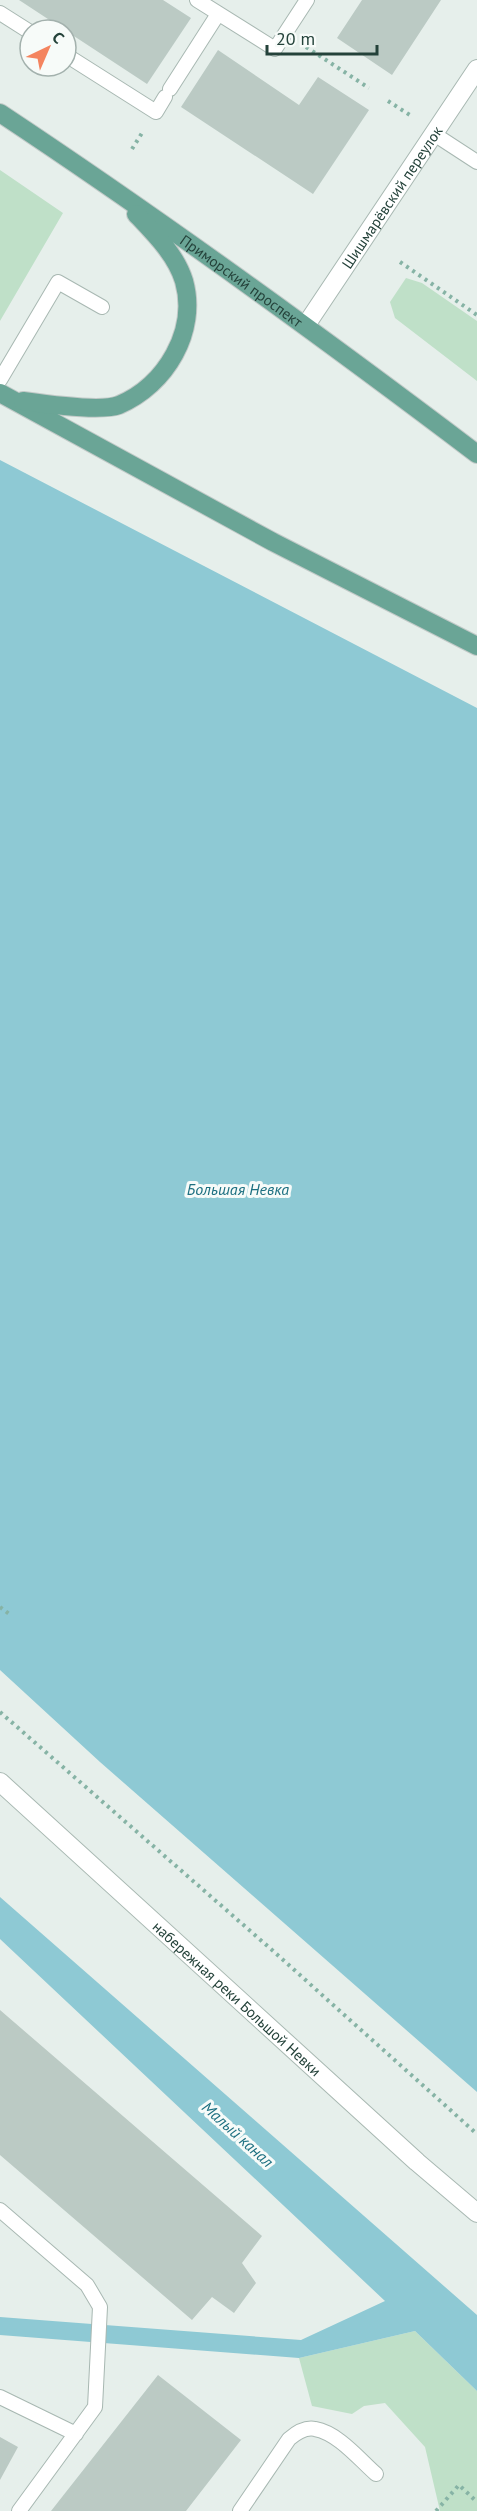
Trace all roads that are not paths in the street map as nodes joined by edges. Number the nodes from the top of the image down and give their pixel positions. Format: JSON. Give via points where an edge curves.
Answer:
{"nodes":[{"id":1,"x":196,"y":0,"type":"edge"},
{"id":2,"x":307,"y":0,"type":"edge"},
{"id":3,"x":0,"y":13,"type":"edge"},
{"id":4,"x":218,"y":14,"type":"junction"},
{"id":5,"x":18,"y":24,"type":"edge"},
{"id":6,"x":78,"y":63,"type":"edge"},
{"id":7,"x":477,"y":69,"type":"edge"},
{"id":8,"x":0,"y":113,"type":"edge"},
{"id":9,"x":434,"y":134,"type":"junction"},
{"id":10,"x":477,"y":162,"type":"edge"},
{"id":11,"x":106,"y":183,"type":"junction"},
{"id":12,"x":102,"y":307,"type":"dead end"},
{"id":13,"x":306,"y":325,"type":"junction"},
{"id":14,"x":0,"y":381,"type":"edge"},
{"id":15,"x":6,"y":396,"type":"edge"},
{"id":16,"x":477,"y":454,"type":"edge"},
{"id":17,"x":477,"y":646,"type":"edge"},
{"id":18,"x":0,"y":1782,"type":"edge"},
{"id":19,"x":0,"y":2210,"type":"edge"},
{"id":20,"x":477,"y":2212,"type":"edge"},
{"id":21,"x":0,"y":2397,"type":"edge"},
{"id":22,"x":76,"y":2434,"type":"junction"},
{"id":23,"x":376,"y":2474,"type":"dead end"},
{"id":24,"x":19,"y":2511,"type":"edge"},
{"id":25,"x":240,"y":2511,"type":"edge"}],
"edges":[{"from":1,"to":4,"type":"lane"},
{"from":2,"to":4,"type":"lane","via":[[275,49]]},
{"from":3,"to":5,"type":"lane"},
{"from":4,"to":6,"type":"lane","via":[[156,112]]},
{"from":7,"to":9,"type":"street","name":"Шишмарёвский переулок"},
{"from":8,"to":11,"type":"main road","name":"Приморский проспект"},
{"from":9,"to":10,"type":"lane"},
{"from":9,"to":13,"type":"street","name":"Шишмарёвский переулок"},
{"from":11,"to":13,"type":"main road","name":"Приморский проспект"},
{"from":11,"to":15,"type":"main road","via":[[164,243],[183,280],[189,311],[170,363],[149,387],[118,406],[70,407]]},
{"from":12,"to":14,"type":"lane","via":[[58,282]]},
{"from":13,"to":16,"type":"main road","name":"Приморский проспект"},
{"from":15,"to":17,"type":"main road","via":[[273,542]]},
{"from":18,"to":20,"type":"street","name":"набережная реки Большой Невки","via":[[417,2162]]},
{"from":19,"to":22,"type":"lane","via":[[87,2285],[100,2307],[95,2408]]},
{"from":21,"to":22,"type":"lane"},
{"from":22,"to":24,"type":"lane"},
{"from":23,"to":25,"type":"lane","via":[[330,2434],[313,2428],[298,2432],[289,2439]]}]}
